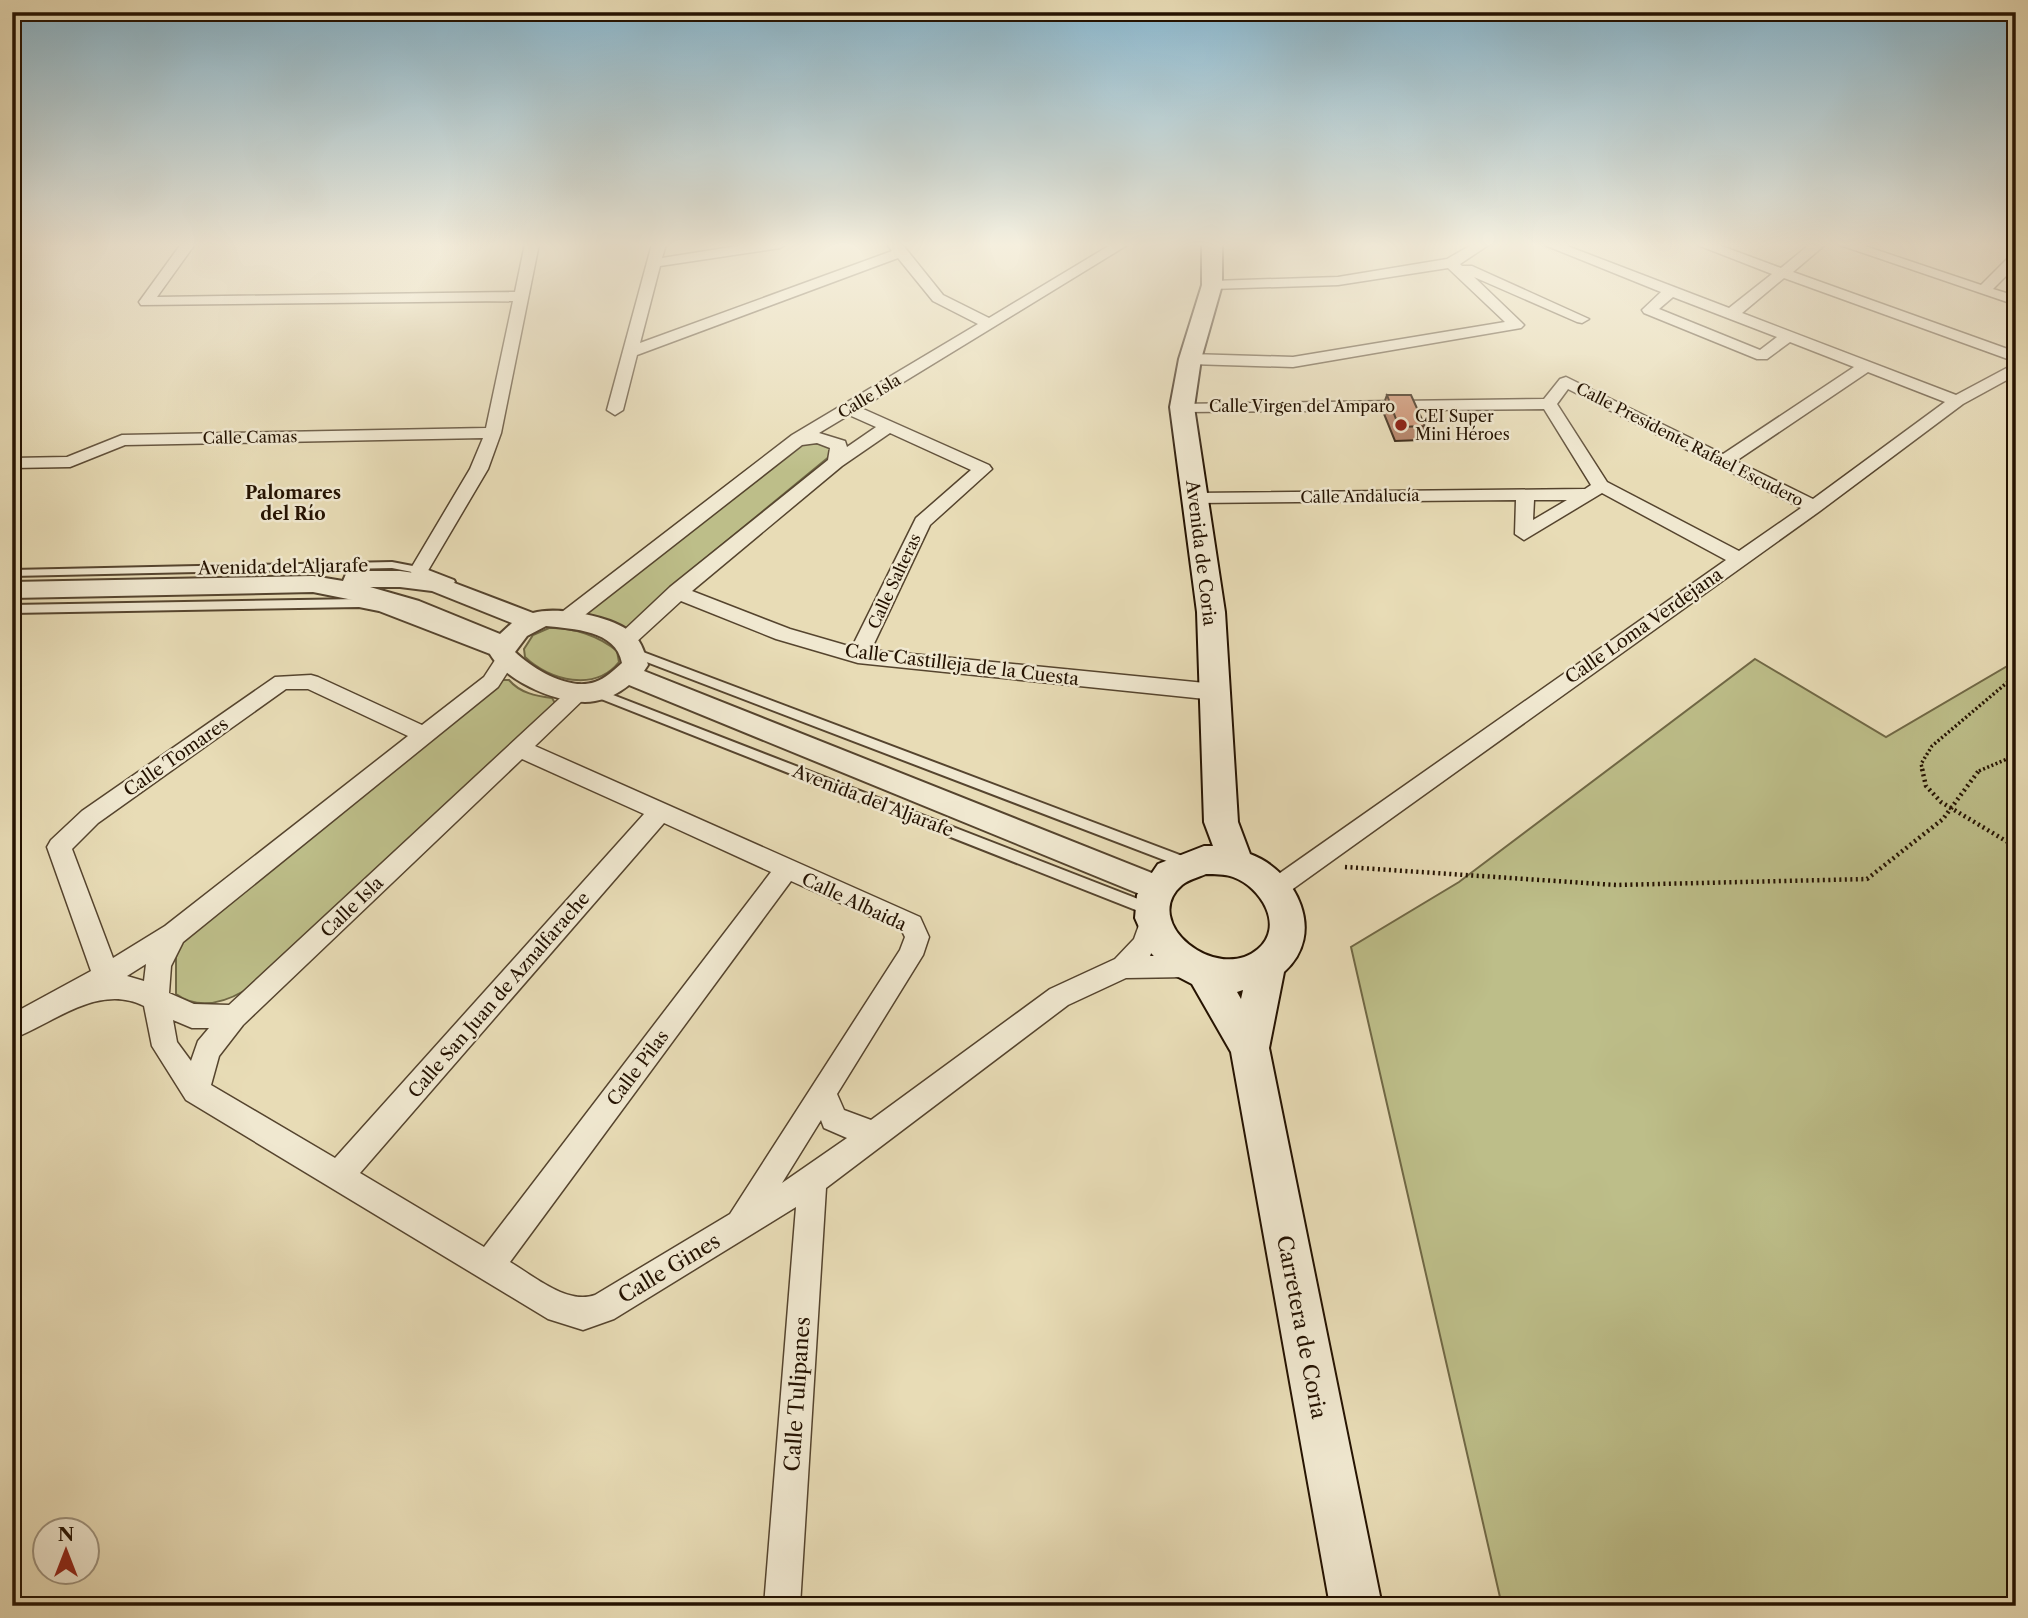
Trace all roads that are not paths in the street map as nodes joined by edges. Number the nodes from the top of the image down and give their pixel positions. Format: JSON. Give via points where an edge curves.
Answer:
{"nodes":[{"id":1,"x":517,"y":320,"type":"edge"},
{"id":2,"x":639,"y":320,"type":"edge"},
{"id":3,"x":715,"y":320,"type":"edge"},
{"id":4,"x":981,"y":320,"type":"edge"},
{"id":5,"x":997,"y":320,"type":"edge"},
{"id":6,"x":1202,"y":320,"type":"edge"},
{"id":7,"x":1510,"y":320,"type":"edge"},
{"id":8,"x":1672,"y":320,"type":"edge"},
{"id":9,"x":1745,"y":320,"type":"edge"},
{"id":10,"x":1912,"y":320,"type":"edge"},
{"id":11,"x":990,"y":324,"type":"junction"},
{"id":12,"x":1788,"y":336,"type":"junction"},
{"id":13,"x":631,"y":352,"type":"junction"},
{"id":14,"x":2016,"y":357,"type":"edge"},
{"id":15,"x":1191,"y":359,"type":"junction"},
{"id":16,"x":1866,"y":366,"type":"junction"},
{"id":17,"x":2016,"y":368,"type":"edge"},
{"id":18,"x":1957,"y":401,"type":"junction"},
{"id":19,"x":1549,"y":404,"type":"junction"},
{"id":20,"x":1182,"y":407,"type":"junction"},
{"id":21,"x":847,"y":408,"type":"junction"},
{"id":22,"x":615,"y":410,"type":"dead end"},
{"id":23,"x":888,"y":427,"type":"junction"},
{"id":24,"x":493,"y":433,"type":"junction"},
{"id":25,"x":797,"y":440,"type":"junction"},
{"id":26,"x":838,"y":453,"type":"junction"},
{"id":27,"x":1725,"y":461,"type":"junction"},
{"id":28,"x":12,"y":463,"type":"edge"},
{"id":29,"x":1595,"y":490,"type":"junction"},
{"id":30,"x":1525,"y":495,"type":"junction"},
{"id":31,"x":1195,"y":498,"type":"junction"},
{"id":32,"x":1814,"y":506,"type":"junction"},
{"id":33,"x":1739,"y":559,"type":"junction"},
{"id":34,"x":419,"y":570,"type":"junction"},
{"id":35,"x":12,"y":573,"type":"edge"},
{"id":36,"x":313,"y":584,"type":"junction"},
{"id":37,"x":12,"y":590,"type":"edge"},
{"id":38,"x":677,"y":592,"type":"junction"},
{"id":39,"x":12,"y":609,"type":"edge"},
{"id":40,"x":548,"y":620,"type":"junction"},
{"id":41,"x":504,"y":652,"type":"junction"},
{"id":42,"x":629,"y":655,"type":"junction"},
{"id":43,"x":858,"y":656,"type":"junction"},
{"id":44,"x":587,"y":692,"type":"junction"},
{"id":45,"x":1215,"y":692,"type":"junction"},
{"id":46,"x":424,"y":735,"type":"junction"},
{"id":47,"x":519,"y":748,"type":"junction"},
{"id":48,"x":660,"y":812,"type":"junction"},
{"id":49,"x":1189,"y":864,"type":"junction"},
{"id":50,"x":1236,"y":864,"type":"junction"},
{"id":51,"x":786,"y":870,"type":"junction"},
{"id":52,"x":1275,"y":889,"type":"junction"},
{"id":53,"x":1153,"y":906,"type":"junction"},
{"id":54,"x":174,"y":934,"type":"junction"},
{"id":55,"x":1267,"y":965,"type":"junction"},
{"id":56,"x":1125,"y":967,"type":"junction"},
{"id":57,"x":1196,"y":970,"type":"junction"},
{"id":58,"x":105,"y":974,"type":"junction"},
{"id":59,"x":156,"y":999,"type":"junction"},
{"id":60,"x":59,"y":1004,"type":"junction"},
{"id":61,"x":234,"y":1017,"type":"junction"},
{"id":62,"x":12,"y":1027,"type":"edge"},
{"id":63,"x":1250,"y":1048,"type":"junction"},
{"id":64,"x":196,"y":1091,"type":"junction"},
{"id":65,"x":822,"y":1092,"type":"junction"},
{"id":66,"x":873,"y":1135,"type":"junction"},
{"id":67,"x":338,"y":1176,"type":"junction"},
{"id":68,"x":811,"y":1181,"type":"junction"},
{"id":69,"x":739,"y":1223,"type":"junction"},
{"id":70,"x":489,"y":1265,"type":"junction"},
{"id":71,"x":782,"y":1606,"type":"edge"},
{"id":72,"x":1356,"y":1606,"type":"edge"}],
"edges":[{"from":1,"to":24,"type":"street"},
{"from":2,"to":13,"type":"street"},
{"from":3,"to":13,"type":"street"},
{"from":4,"to":11,"type":"street"},
{"from":5,"to":11,"type":"street","name":"Calle Isla"},
{"from":6,"to":15,"type":"main road","name":"Avenida de Coria"},
{"from":7,"to":15,"type":"street","via":[[1516,325],[1293,362]]},
{"from":8,"to":12,"type":"street","via":[[1762,356]]},
{"from":9,"to":12,"type":"street"},
{"from":10,"to":14,"type":"street"},
{"from":11,"to":21,"type":"street","name":"Calle Isla"},
{"from":12,"to":16,"type":"street"},
{"from":13,"to":22,"type":"street"},
{"from":15,"to":20,"type":"main road","name":"Avenida de Coria"},
{"from":16,"to":18,"type":"street"},
{"from":16,"to":27,"type":"street"},
{"from":17,"to":18,"type":"street","name":"Calle Loma Verdejana"},
{"from":18,"to":32,"type":"street","name":"Calle Loma Verdejana"},
{"from":19,"to":20,"type":"street","name":"Calle Virgen del Amparo"},
{"from":19,"to":27,"type":"street","name":"Calle Presidente Rafael Escudero","via":[[1566,382]]},
{"from":19,"to":29,"type":"street"},
{"from":20,"to":31,"type":"main road","name":"Avenida de Coria"},
{"from":21,"to":23,"type":"street","name":"Calle Salteras"},
{"from":21,"to":25,"type":"street","name":"Calle Isla"},
{"from":21,"to":26,"type":"street"},
{"from":23,"to":26,"type":"street"},
{"from":23,"to":43,"type":"street","name":"Calle Salteras","via":[[982,469],[922,522]]},
{"from":24,"to":28,"type":"street","name":"Calle Camas","via":[[122,440],[70,462]]},
{"from":24,"to":34,"type":"street","via":[[479,469]]},
{"from":25,"to":26,"type":"street","name":"Calle Isla","via":[[818,438]]},
{"from":25,"to":40,"type":"street","name":"Calle Isla"},
{"from":26,"to":38,"type":"street"},
{"from":27,"to":32,"type":"street","name":"Calle Presidente Rafael Escudero"},
{"from":29,"to":30,"type":"street","name":"Calle Andalucía"},
{"from":29,"to":30,"type":"street","via":[[1524,534]]},
{"from":29,"to":33,"type":"street"},
{"from":30,"to":31,"type":"street","name":"Calle Andalucía"},
{"from":31,"to":45,"type":"main road","name":"Avenida de Coria","via":[[1211,612]]},
{"from":32,"to":33,"type":"street","name":"Calle Loma Verdejana"},
{"from":33,"to":52,"type":"street","name":"Calle Loma Verdejana"},
{"from":34,"to":35,"type":"lane","name":"Avenida del Aljarafe","via":[[352,565]]},
{"from":34,"to":40,"type":"lane","name":"Avenida del Aljarafe"},
{"from":36,"to":37,"type":"street","name":"Avenida del Aljarafe"},
{"from":36,"to":40,"type":"street","name":"Avenida del Aljarafe","via":[[369,578],[436,584]]},
{"from":36,"to":41,"type":"street","name":"Avenida del Aljarafe","via":[[381,596]]},
{"from":38,"to":42,"type":"street"},
{"from":38,"to":43,"type":"street","name":"Calle Castilleja de la Cuesta","via":[[783,634]]},
{"from":39,"to":41,"type":"lane","name":"Avenida del Aljarafe","via":[[359,603]]},
{"from":40,"to":41,"type":"street"},
{"from":40,"to":42,"type":"street","name":"Avenida del Aljarafe","via":[[600,628]]},
{"from":41,"to":44,"type":"street","name":"Avenida del Aljarafe","via":[[519,671],[537,680]]},
{"from":41,"to":46,"type":"street","via":[[491,682]]},
{"from":42,"to":44,"type":"street"},
{"from":42,"to":49,"type":"lane","name":"Avenida del Aljarafe"},
{"from":42,"to":53,"type":"street","name":"Avenida del Aljarafe"},
{"from":43,"to":45,"type":"street","name":"Calle Castilleja de la Cuesta"},
{"from":44,"to":47,"type":"street","name":"Calle Isla"},
{"from":44,"to":53,"type":"lane","name":"Avenida del Aljarafe"},
{"from":45,"to":50,"type":"main road","name":"Avenida de Coria","via":[[1221,822]]},
{"from":46,"to":54,"type":"street"},
{"from":46,"to":58,"type":"street","name":"Calle Tomares","via":[[311,682],[282,682],[90,817],[59,846]]},
{"from":47,"to":48,"type":"street","name":"Calle Albaida"},
{"from":47,"to":61,"type":"street","name":"Calle Isla"},
{"from":48,"to":51,"type":"street","name":"Calle Albaida"},
{"from":48,"to":67,"type":"street","name":"Calle San Juan de Aznalfarache"},
{"from":49,"to":50,"type":"main road","via":[[1220,860]]},
{"from":49,"to":53,"type":"main road","via":[[1170,873]]},
{"from":50,"to":52,"type":"main road"},
{"from":51,"to":65,"type":"street","name":"Calle Albaida","via":[[911,924],[917,937]]},
{"from":51,"to":70,"type":"street","name":"Calle Pilas"},
{"from":52,"to":55,"type":"main road","via":[[1289,921],[1280,953]]},
{"from":53,"to":56,"type":"street","via":[[1144,945]]},
{"from":53,"to":57,"type":"main road","via":[[1164,946]]},
{"from":54,"to":58,"type":"street"},
{"from":54,"to":59,"type":"street","via":[[158,966]]},
{"from":55,"to":57,"type":"main road","via":[[1227,976]]},
{"from":55,"to":63,"type":"main road","name":"Carretera de Coria"},
{"from":56,"to":57,"type":"street"},
{"from":56,"to":66,"type":"street","name":"Calle Gines","via":[[1059,997]]},
{"from":57,"to":63,"type":"main road","name":"Carretera de Coria"},
{"from":58,"to":60,"type":"street"},
{"from":59,"to":60,"type":"street","via":[[133,986],[107,986]]},
{"from":59,"to":61,"type":"street","via":[[191,1016]]},
{"from":59,"to":64,"type":"street","via":[[165,1046]]},
{"from":60,"to":62,"type":"street"},
{"from":61,"to":64,"type":"street","name":"Calle Isla","via":[[207,1050]]},
{"from":63,"to":72,"type":"main road","name":"Carretera de Coria"},
{"from":64,"to":67,"type":"street","name":"Calle Gines"},
{"from":65,"to":66,"type":"street","via":[[834,1119]]},
{"from":65,"to":69,"type":"street","name":"Calle Albaida"},
{"from":66,"to":68,"type":"street","name":"Calle Gines"},
{"from":67,"to":70,"type":"street","name":"Calle Gines"},
{"from":68,"to":69,"type":"street","name":"Calle Gines"},
{"from":68,"to":71,"type":"street","name":"Calle Tulipanes"},
{"from":69,"to":70,"type":"street","name":"Calle Gines","via":[[603,1308],[583,1315],[559,1308]]}]}
